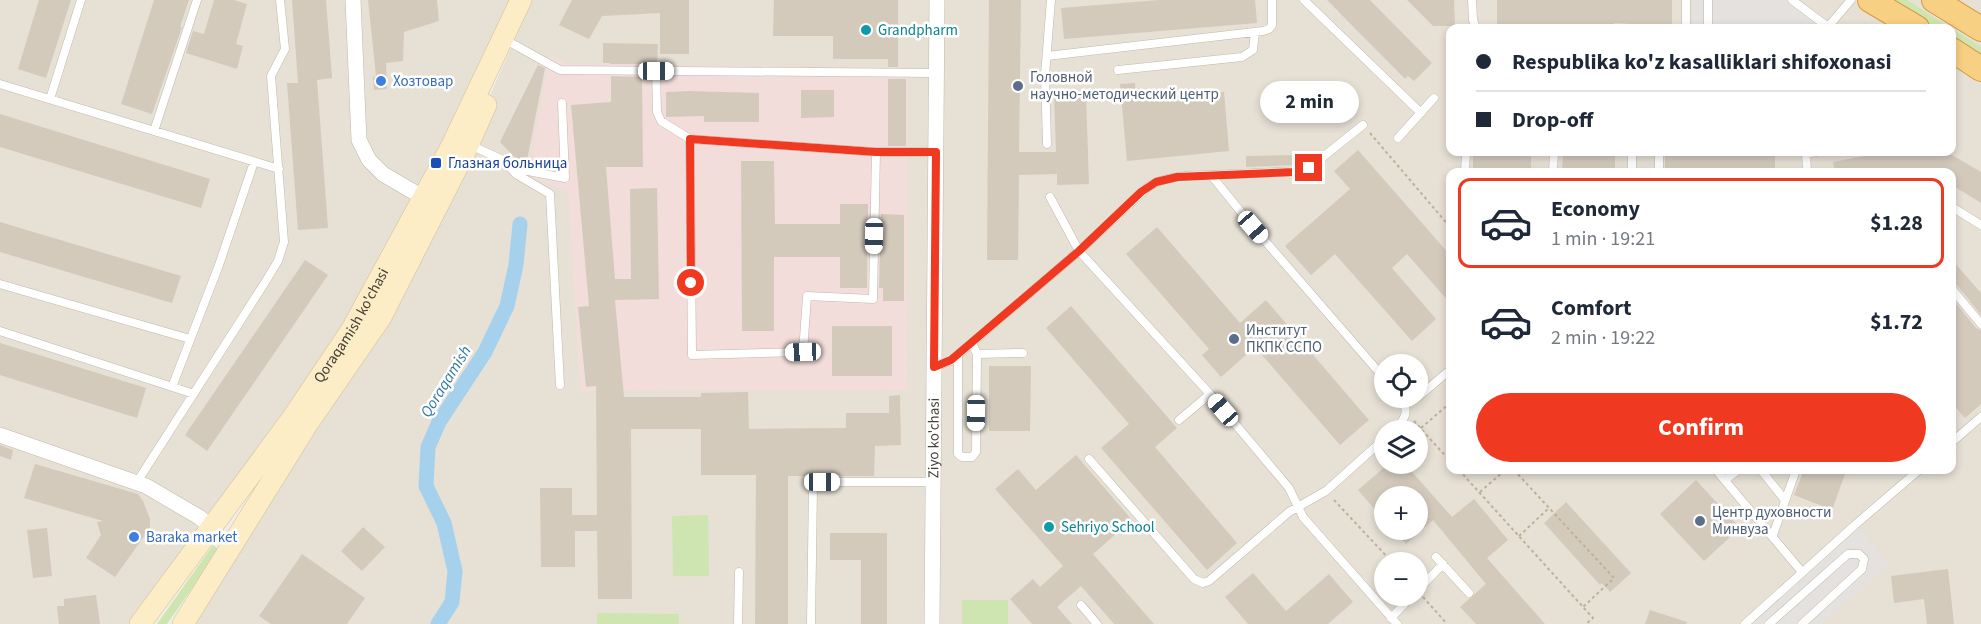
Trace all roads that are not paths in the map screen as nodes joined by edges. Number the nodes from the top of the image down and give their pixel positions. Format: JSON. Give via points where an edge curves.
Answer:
{"nodes":[{"id":1,"x":81,"y":0,"type":"edge"},
{"id":2,"x":196,"y":0,"type":"edge"},
{"id":3,"x":280,"y":0,"type":"edge"},
{"id":4,"x":353,"y":0,"type":"edge"},
{"id":5,"x":520,"y":0,"type":"edge"},
{"id":6,"x":532,"y":0,"type":"edge"},
{"id":7,"x":937,"y":0,"type":"edge"},
{"id":8,"x":1052,"y":0,"type":"edge"},
{"id":9,"x":1272,"y":0,"type":"edge"},
{"id":10,"x":1304,"y":0,"type":"edge"},
{"id":11,"x":1472,"y":0,"type":"edge"},
{"id":12,"x":1686,"y":0,"type":"edge"},
{"id":13,"x":1708,"y":0,"type":"edge"},
{"id":14,"x":1792,"y":0,"type":"edge"},
{"id":15,"x":1851,"y":0,"type":"edge"},
{"id":16,"x":1870,"y":0,"type":"edge"},
{"id":17,"x":1934,"y":0,"type":"edge"},
{"id":18,"x":1474,"y":24,"type":"edge"},
{"id":19,"x":1686,"y":24,"type":"edge"},
{"id":20,"x":1708,"y":24,"type":"edge"},
{"id":21,"x":1823,"y":24,"type":"edge"},
{"id":22,"x":1831,"y":24,"type":"edge"},
{"id":23,"x":1910,"y":24,"type":"edge"},
{"id":24,"x":1981,"y":29,"type":"edge"},
{"id":25,"x":1256,"y":32,"type":"junction"},
{"id":26,"x":513,"y":44,"type":"junction"},
{"id":27,"x":1956,"y":53,"type":"edge"},
{"id":28,"x":1047,"y":56,"type":"junction"},
{"id":29,"x":1981,"y":69,"type":"edge"},
{"id":30,"x":1118,"y":70,"type":"dead end"},
{"id":31,"x":656,"y":71,"type":"junction"},
{"id":32,"x":936,"y":73,"type":"junction"},
{"id":33,"x":0,"y":84,"type":"edge"},
{"id":34,"x":1434,"y":98,"type":"dead end"},
{"id":35,"x":50,"y":99,"type":"junction"},
{"id":36,"x":562,"y":103,"type":"dead end"},
{"id":37,"x":1421,"y":113,"type":"junction"},
{"id":38,"x":1363,"y":125,"type":"road end"},
{"id":39,"x":154,"y":131,"type":"junction"},
{"id":40,"x":1398,"y":138,"type":"dead end"},
{"id":41,"x":690,"y":139,"type":"junction"},
{"id":42,"x":1047,"y":144,"type":"dead end"},
{"id":43,"x":460,"y":145,"type":"junction"},
{"id":44,"x":876,"y":152,"type":"junction"},
{"id":45,"x":936,"y":152,"type":"junction"},
{"id":46,"x":255,"y":162,"type":"junction"},
{"id":47,"x":511,"y":168,"type":"junction"},
{"id":48,"x":279,"y":169,"type":"junction"},
{"id":49,"x":1211,"y":175,"type":"junction"},
{"id":50,"x":426,"y":194,"type":"junction"},
{"id":51,"x":1050,"y":197,"type":"dead end"},
{"id":52,"x":1956,"y":209,"type":"edge"},
{"id":53,"x":1981,"y":225,"type":"edge"},
{"id":54,"x":1079,"y":251,"type":"junction"},
{"id":55,"x":0,"y":284,"type":"edge"},
{"id":56,"x":1956,"y":294,"type":"edge"},
{"id":57,"x":1981,"y":324,"type":"edge"},
{"id":58,"x":0,"y":331,"type":"edge"},
{"id":59,"x":190,"y":339,"type":"junction"},
{"id":60,"x":972,"y":343,"type":"junction"},
{"id":61,"x":1023,"y":353,"type":"dead end"},
{"id":62,"x":977,"y":354,"type":"junction"},
{"id":63,"x":958,"y":355,"type":"junction"},
{"id":64,"x":1374,"y":366,"type":"edge"},
{"id":65,"x":934,"y":367,"type":"junction"},
{"id":66,"x":1446,"y":373,"type":"edge"},
{"id":67,"x":560,"y":385,"type":"dead end"},
{"id":68,"x":172,"y":387,"type":"junction"},
{"id":69,"x":1428,"y":388,"type":"edge"},
{"id":70,"x":194,"y":394,"type":"junction"},
{"id":71,"x":1209,"y":394,"type":"junction"},
{"id":72,"x":1406,"y":410,"type":"edge"},
{"id":73,"x":1981,"y":417,"type":"edge"},
{"id":74,"x":1179,"y":420,"type":"dead end"},
{"id":75,"x":1404,"y":420,"type":"edge"},
{"id":76,"x":0,"y":435,"type":"edge"},
{"id":77,"x":1956,"y":439,"type":"edge"},
{"id":78,"x":1374,"y":448,"type":"edge"},
{"id":79,"x":1089,"y":459,"type":"dead end"},
{"id":80,"x":1720,"y":474,"type":"edge"},
{"id":81,"x":1733,"y":474,"type":"edge"},
{"id":82,"x":1764,"y":474,"type":"edge"},
{"id":83,"x":1795,"y":474,"type":"edge"},
{"id":84,"x":1914,"y":474,"type":"edge"},
{"id":85,"x":1725,"y":480,"type":"junction"},
{"id":86,"x":137,"y":482,"type":"junction"},
{"id":87,"x":933,"y":482,"type":"junction"},
{"id":88,"x":1785,"y":500,"type":"junction"},
{"id":89,"x":1297,"y":506,"type":"junction"},
{"id":90,"x":212,"y":528,"type":"junction"},
{"id":91,"x":1773,"y":535,"type":"junction"},
{"id":92,"x":1436,"y":557,"type":"dead end"},
{"id":93,"x":1443,"y":564,"type":"junction"},
{"id":94,"x":739,"y":572,"type":"dead end"},
{"id":95,"x":1802,"y":572,"type":"junction"},
{"id":96,"x":1428,"y":580,"type":"edge"},
{"id":97,"x":1469,"y":593,"type":"dead end"},
{"id":98,"x":1081,"y":605,"type":"dead end"},
{"id":99,"x":1405,"y":606,"type":"edge"},
{"id":100,"x":1394,"y":621,"type":"edge"},
{"id":101,"x":140,"y":624,"type":"edge"},
{"id":102,"x":183,"y":624,"type":"edge"},
{"id":103,"x":738,"y":624,"type":"edge"},
{"id":104,"x":811,"y":624,"type":"edge"},
{"id":105,"x":932,"y":624,"type":"edge"},
{"id":106,"x":1097,"y":624,"type":"edge"},
{"id":107,"x":1746,"y":624,"type":"edge"},
{"id":108,"x":1769,"y":624,"type":"edge"},
{"id":109,"x":1802,"y":624,"type":"edge"}],
"edges":[{"from":1,"to":35,"type":"lane"},
{"from":2,"to":39,"type":"lane"},
{"from":3,"to":48,"type":"lane","via":[[285,49],[271,76]]},
{"from":4,"to":50,"type":"street","via":[[359,140],[369,160],[383,174]]},
{"from":5,"to":43,"type":"main road","name":"Qoraqamish ko'chasi"},
{"from":6,"to":26,"type":"main road","name":"Qoraqamish ko'chasi"},
{"from":7,"to":32,"type":"street","name":"Ziyo ko'chasi"},
{"from":8,"to":28,"type":"lane"},
{"from":9,"to":25,"type":"lane","via":[[1272,25]]},
{"from":10,"to":37,"type":"lane"},
{"from":11,"to":18,"type":"lane"},
{"from":12,"to":19,"type":"lane"},
{"from":13,"to":20,"type":"lane"},
{"from":14,"to":21,"type":"lane"},
{"from":15,"to":22,"type":"lane"},
{"from":16,"to":23,"type":"highway"},
{"from":17,"to":24,"type":"highway"},
{"from":25,"to":28,"type":"lane"},
{"from":25,"to":30,"type":"lane","via":[[1253,50],[1242,57]]},
{"from":26,"to":31,"type":"lane","via":[[560,70]]},
{"from":26,"to":43,"type":"main road","name":"Qoraqamish ko'chasi"},
{"from":27,"to":29,"type":"highway"},
{"from":28,"to":42,"type":"lane"},
{"from":31,"to":32,"type":"lane"},
{"from":31,"to":41,"type":"lane","via":[[657,112],[661,121]]},
{"from":32,"to":45,"type":"street","name":"Ziyo ko'chasi"},
{"from":33,"to":35,"type":"lane"},
{"from":34,"to":37,"type":"lane"},
{"from":35,"to":39,"type":"lane"},
{"from":36,"to":47,"type":"lane","via":[[565,178]]},
{"from":37,"to":40,"type":"lane"},
{"from":38,"to":49,"type":"lane","via":[[1301,171]]},
{"from":39,"to":46,"type":"lane"},
{"from":41,"to":44,"type":"lane"},
{"from":41,"to":44,"type":"lane","via":[[692,355],[803,352],[807,296],[873,299]]},
{"from":43,"to":47,"type":"lane","via":[[503,160]]},
{"from":43,"to":50,"type":"main road","name":"Qoraqamish ko'chasi"},
{"from":43,"to":102,"type":"main road","name":"Qoraqamish ko'chasi","via":[[381,317],[308,423]]},
{"from":44,"to":45,"type":"lane"},
{"from":45,"to":65,"type":"street","name":"Ziyo ko'chasi"},
{"from":46,"to":48,"type":"lane"},
{"from":46,"to":59,"type":"lane"},
{"from":47,"to":67,"type":"lane","via":[[550,195]]},
{"from":48,"to":70,"type":"lane","via":[[285,242],[278,261]]},
{"from":49,"to":54,"type":"lane","via":[[1156,182]]},
{"from":49,"to":64,"type":"lane"},
{"from":50,"to":90,"type":"main road","name":"Qoraqamish ko'chasi","via":[[352,329]]},
{"from":51,"to":54,"type":"lane"},
{"from":52,"to":53,"type":"lane"},
{"from":54,"to":60,"type":"lane"},
{"from":54,"to":71,"type":"lane"},
{"from":55,"to":59,"type":"lane"},
{"from":56,"to":57,"type":"lane"},
{"from":58,"to":68,"type":"lane"},
{"from":59,"to":68,"type":"lane"},
{"from":60,"to":62,"type":"lane"},
{"from":60,"to":63,"type":"lane"},
{"from":61,"to":62,"type":"lane"},
{"from":62,"to":63,"type":"lane","via":[[976,452],[972,457],[958,454]]},
{"from":63,"to":65,"type":"lane"},
{"from":65,"to":87,"type":"street","name":"Ziyo ko'chasi"},
{"from":66,"to":69,"type":"lane"},
{"from":68,"to":70,"type":"lane"},
{"from":70,"to":86,"type":"lane"},
{"from":71,"to":74,"type":"lane"},
{"from":71,"to":89,"type":"lane","via":[[1289,488]]},
{"from":72,"to":75,"type":"lane"},
{"from":73,"to":77,"type":"lane"},
{"from":76,"to":86,"type":"street"},
{"from":78,"to":89,"type":"lane","via":[[1326,491]]},
{"from":79,"to":89,"type":"lane","via":[[1194,579],[1203,584]]},
{"from":80,"to":85,"type":"lane"},
{"from":81,"to":85,"type":"lane"},
{"from":82,"to":88,"type":"lane"},
{"from":83,"to":88,"type":"lane"},
{"from":84,"to":95,"type":"lane"},
{"from":85,"to":91,"type":"lane"},
{"from":86,"to":90,"type":"street"},
{"from":87,"to":104,"type":"lane","via":[[816,483]]},
{"from":87,"to":105,"type":"street","name":"Ziyo ko'chasi"},
{"from":88,"to":91,"type":"lane"},
{"from":89,"to":100,"type":"lane"},
{"from":90,"to":101,"type":"main road","name":"Qoraqamish ko'chasi"},
{"from":91,"to":95,"type":"lane"},
{"from":92,"to":93,"type":"lane"},
{"from":93,"to":96,"type":"lane"},
{"from":93,"to":97,"type":"lane"},
{"from":94,"to":103,"type":"lane"},
{"from":95,"to":107,"type":"lane"},
{"from":98,"to":106,"type":"lane"},
{"from":99,"to":100,"type":"lane"},
{"from":108,"to":109,"type":"lane","via":[[1848,554],[1859,554],[1864,559],[1862,569]]}]}
